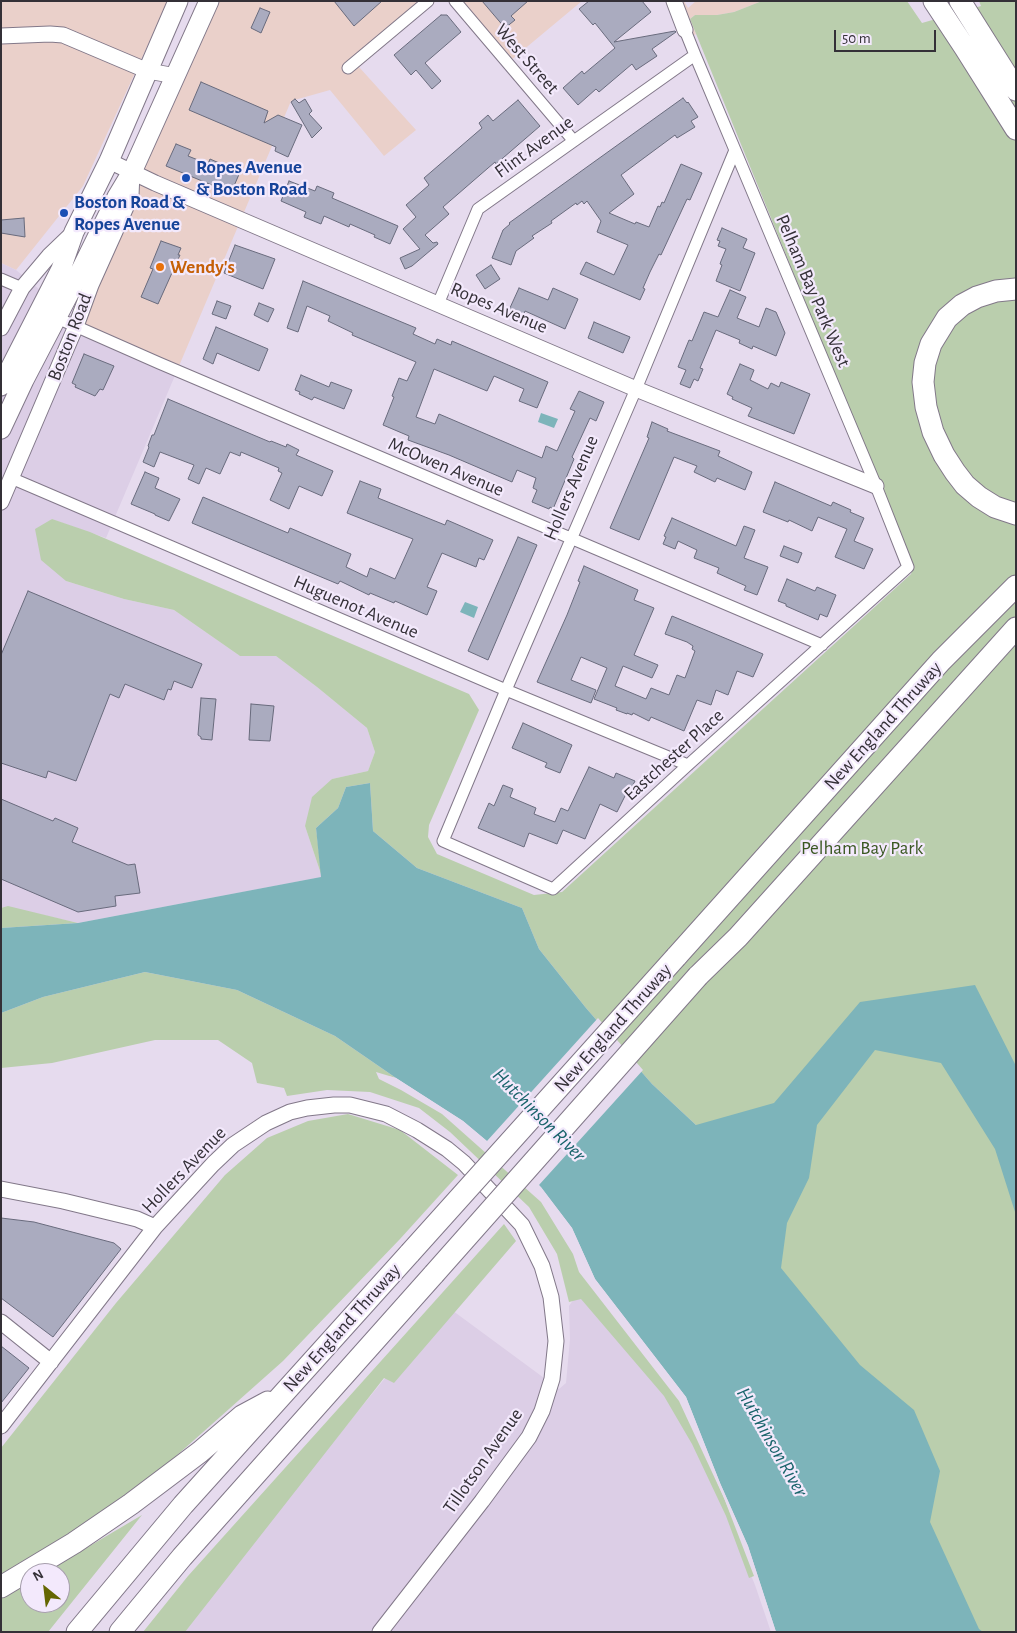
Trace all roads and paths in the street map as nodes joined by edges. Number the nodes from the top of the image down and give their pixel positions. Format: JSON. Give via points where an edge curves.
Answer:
{"nodes":[{"id":1,"x":178,"y":1,"type":"edge"},
{"id":2,"x":209,"y":1,"type":"edge"},
{"id":3,"x":428,"y":1,"type":"edge"},
{"id":4,"x":455,"y":1,"type":"edge"},
{"id":5,"x":674,"y":1,"type":"edge"},
{"id":6,"x":934,"y":1,"type":"edge"},
{"id":7,"x":960,"y":1,"type":"edge"},
{"id":8,"x":685,"y":30,"type":"joint"},
{"id":9,"x":1,"y":36,"type":"edge"},
{"id":10,"x":695,"y":55,"type":"junction"},
{"id":11,"x":348,"y":68,"type":"dead end"},
{"id":12,"x":148,"y":71,"type":"junction"},
{"id":13,"x":176,"y":76,"type":"junction"},
{"id":14,"x":1016,"y":90,"type":"edge"},
{"id":15,"x":1016,"y":129,"type":"edge"},
{"id":16,"x":574,"y":140,"type":"junction"},
{"id":17,"x":735,"y":150,"type":"junction"},
{"id":18,"x":109,"y":161,"type":"junction"},
{"id":19,"x":132,"y":172,"type":"junction"},
{"id":20,"x":74,"y":232,"type":"junction"},
{"id":21,"x":1,"y":279,"type":"edge"},
{"id":22,"x":22,"y":288,"type":"junction"},
{"id":23,"x":1016,"y":289,"type":"edge"},
{"id":24,"x":438,"y":304,"type":"junction"},
{"id":25,"x":57,"y":318,"type":"junction"},
{"id":26,"x":76,"y":326,"type":"junction"},
{"id":27,"x":1,"y":328,"type":"edge"},
{"id":28,"x":1,"y":386,"type":"edge"},
{"id":29,"x":636,"y":389,"type":"junction"},
{"id":30,"x":1,"y":429,"type":"edge"},
{"id":31,"x":11,"y":478,"type":"junction"},
{"id":32,"x":876,"y":486,"type":"junction"},
{"id":33,"x":1,"y":502,"type":"edge"},
{"id":34,"x":1016,"y":514,"type":"edge"},
{"id":35,"x":571,"y":539,"type":"junction"},
{"id":36,"x":908,"y":567,"type":"joint"},
{"id":37,"x":1016,"y":586,"type":"edge"},
{"id":38,"x":1016,"y":628,"type":"edge"},
{"id":39,"x":822,"y":645,"type":"junction"},
{"id":40,"x":506,"y":690,"type":"junction"},
{"id":41,"x":688,"y":765,"type":"junction"},
{"id":42,"x":443,"y":841,"type":"joint"},
{"id":43,"x":488,"y":1187,"type":"joint"},
{"id":44,"x":1,"y":1190,"type":"edge"},
{"id":45,"x":155,"y":1227,"type":"junction"},
{"id":46,"x":1,"y":1322,"type":"edge"},
{"id":47,"x":51,"y":1362,"type":"junction"},
{"id":48,"x":281,"y":1395,"type":"junction"},
{"id":49,"x":1,"y":1426,"type":"edge"},
{"id":50,"x":1,"y":1587,"type":"edge"},
{"id":51,"x":77,"y":1632,"type":"edge"},
{"id":52,"x":120,"y":1632,"type":"edge"},
{"id":53,"x":380,"y":1632,"type":"edge"}],
"edges":[{"from":1,"to":12,"type":"main road","name":"Boston Road"},
{"from":2,"to":13,"type":"main road","name":"Boston Road"},
{"from":3,"to":11,"type":"street"},
{"from":4,"to":16,"type":"street","name":"West Street"},
{"from":5,"to":8,"type":"street"},
{"from":6,"to":15,"type":"highway"},
{"from":7,"to":14,"type":"highway"},
{"from":8,"to":10,"type":"street","name":"Pelham Bay Park West"},
{"from":9,"to":12,"type":"street","via":[[63,35]]},
{"from":10,"to":16,"type":"street","name":"Flint Avenue"},
{"from":10,"to":17,"type":"street","name":"Pelham Bay Park West"},
{"from":12,"to":13,"type":"street"},
{"from":12,"to":18,"type":"main road","name":"Boston Road"},
{"from":13,"to":19,"type":"main road","name":"Boston Road"},
{"from":16,"to":24,"type":"street","name":"Flint Avenue","via":[[478,209]]},
{"from":17,"to":29,"type":"street","name":"Hollers Avenue"},
{"from":17,"to":32,"type":"street","name":"Pelham Bay Park West"},
{"from":18,"to":19,"type":"street","name":"Ropes Avenue"},
{"from":18,"to":20,"type":"main road","name":"Boston Road"},
{"from":19,"to":24,"type":"street","name":"Ropes Avenue"},
{"from":19,"to":25,"type":"main road","name":"Boston Road"},
{"from":19,"to":26,"type":"street","name":"Boston Road","via":[[131,196],[90,285]]},
{"from":20,"to":22,"type":"street","name":"Boston Road","via":[[48,256]]},
{"from":20,"to":28,"type":"main road","name":"Boston Road","via":[[61,269]]},
{"from":21,"to":22,"type":"street"},
{"from":22,"to":27,"type":"street","name":"Boston Road"},
{"from":23,"to":34,"type":"highway","via":[[977,297],[947,318],[931,344],[923,382],[933,432],[955,472],[979,497]]},
{"from":24,"to":29,"type":"street","name":"Ropes Avenue"},
{"from":25,"to":26,"type":"street","name":"McOwen Avenue"},
{"from":25,"to":30,"type":"main road","name":"Boston Road"},
{"from":26,"to":31,"type":"street","name":"Boston Road"},
{"from":26,"to":35,"type":"street","name":"McOwen Avenue"},
{"from":29,"to":32,"type":"street","name":"Ropes Avenue"},
{"from":29,"to":35,"type":"street","name":"Hollers Avenue"},
{"from":31,"to":33,"type":"street","name":"Boston Road"},
{"from":31,"to":40,"type":"street","name":"Huguenot Avenue"},
{"from":32,"to":36,"type":"street","name":"Pelham Bay Park West"},
{"from":35,"to":39,"type":"street","name":"McOwen Avenue"},
{"from":35,"to":40,"type":"street","name":"Hollers Avenue"},
{"from":36,"to":39,"type":"street","name":"Eastchester Place"},
{"from":37,"to":48,"type":"highway","name":"New England Thruway","bridge":true,"via":[[922,682]]},
{"from":38,"to":52,"type":"highway","name":"New England Thruway","bridge":true,"via":[[738,937],[698,976],[188,1550]]},
{"from":39,"to":41,"type":"street","name":"Eastchester Place"},
{"from":40,"to":41,"type":"street","name":"Huguenot Avenue"},
{"from":40,"to":42,"type":"street","name":"Hollers Avenue"},
{"from":41,"to":42,"type":"street","name":"Eastchester Place","via":[[553,889]]},
{"from":43,"to":45,"type":"street","name":"Hollers Avenue","via":[[447,1149],[386,1114],[350,1105],[307,1108],[266,1122],[233,1144]]},
{"from":43,"to":53,"type":"street","name":"Tillotson Avenue","via":[[522,1225],[542,1266],[551,1297],[556,1341],[552,1379],[542,1411],[529,1437]]},
{"from":44,"to":45,"type":"street","via":[[63,1201],[137,1219]]},
{"from":45,"to":47,"type":"street","name":"Hollers Avenue"},
{"from":46,"to":47,"type":"street"},
{"from":47,"to":49,"type":"street","name":"Hollers Avenue"},
{"from":48,"to":50,"type":"highway","via":[[242,1416],[131,1504]]},
{"from":48,"to":51,"type":"highway","name":"New England Thruway","via":[[183,1505]]}]}
